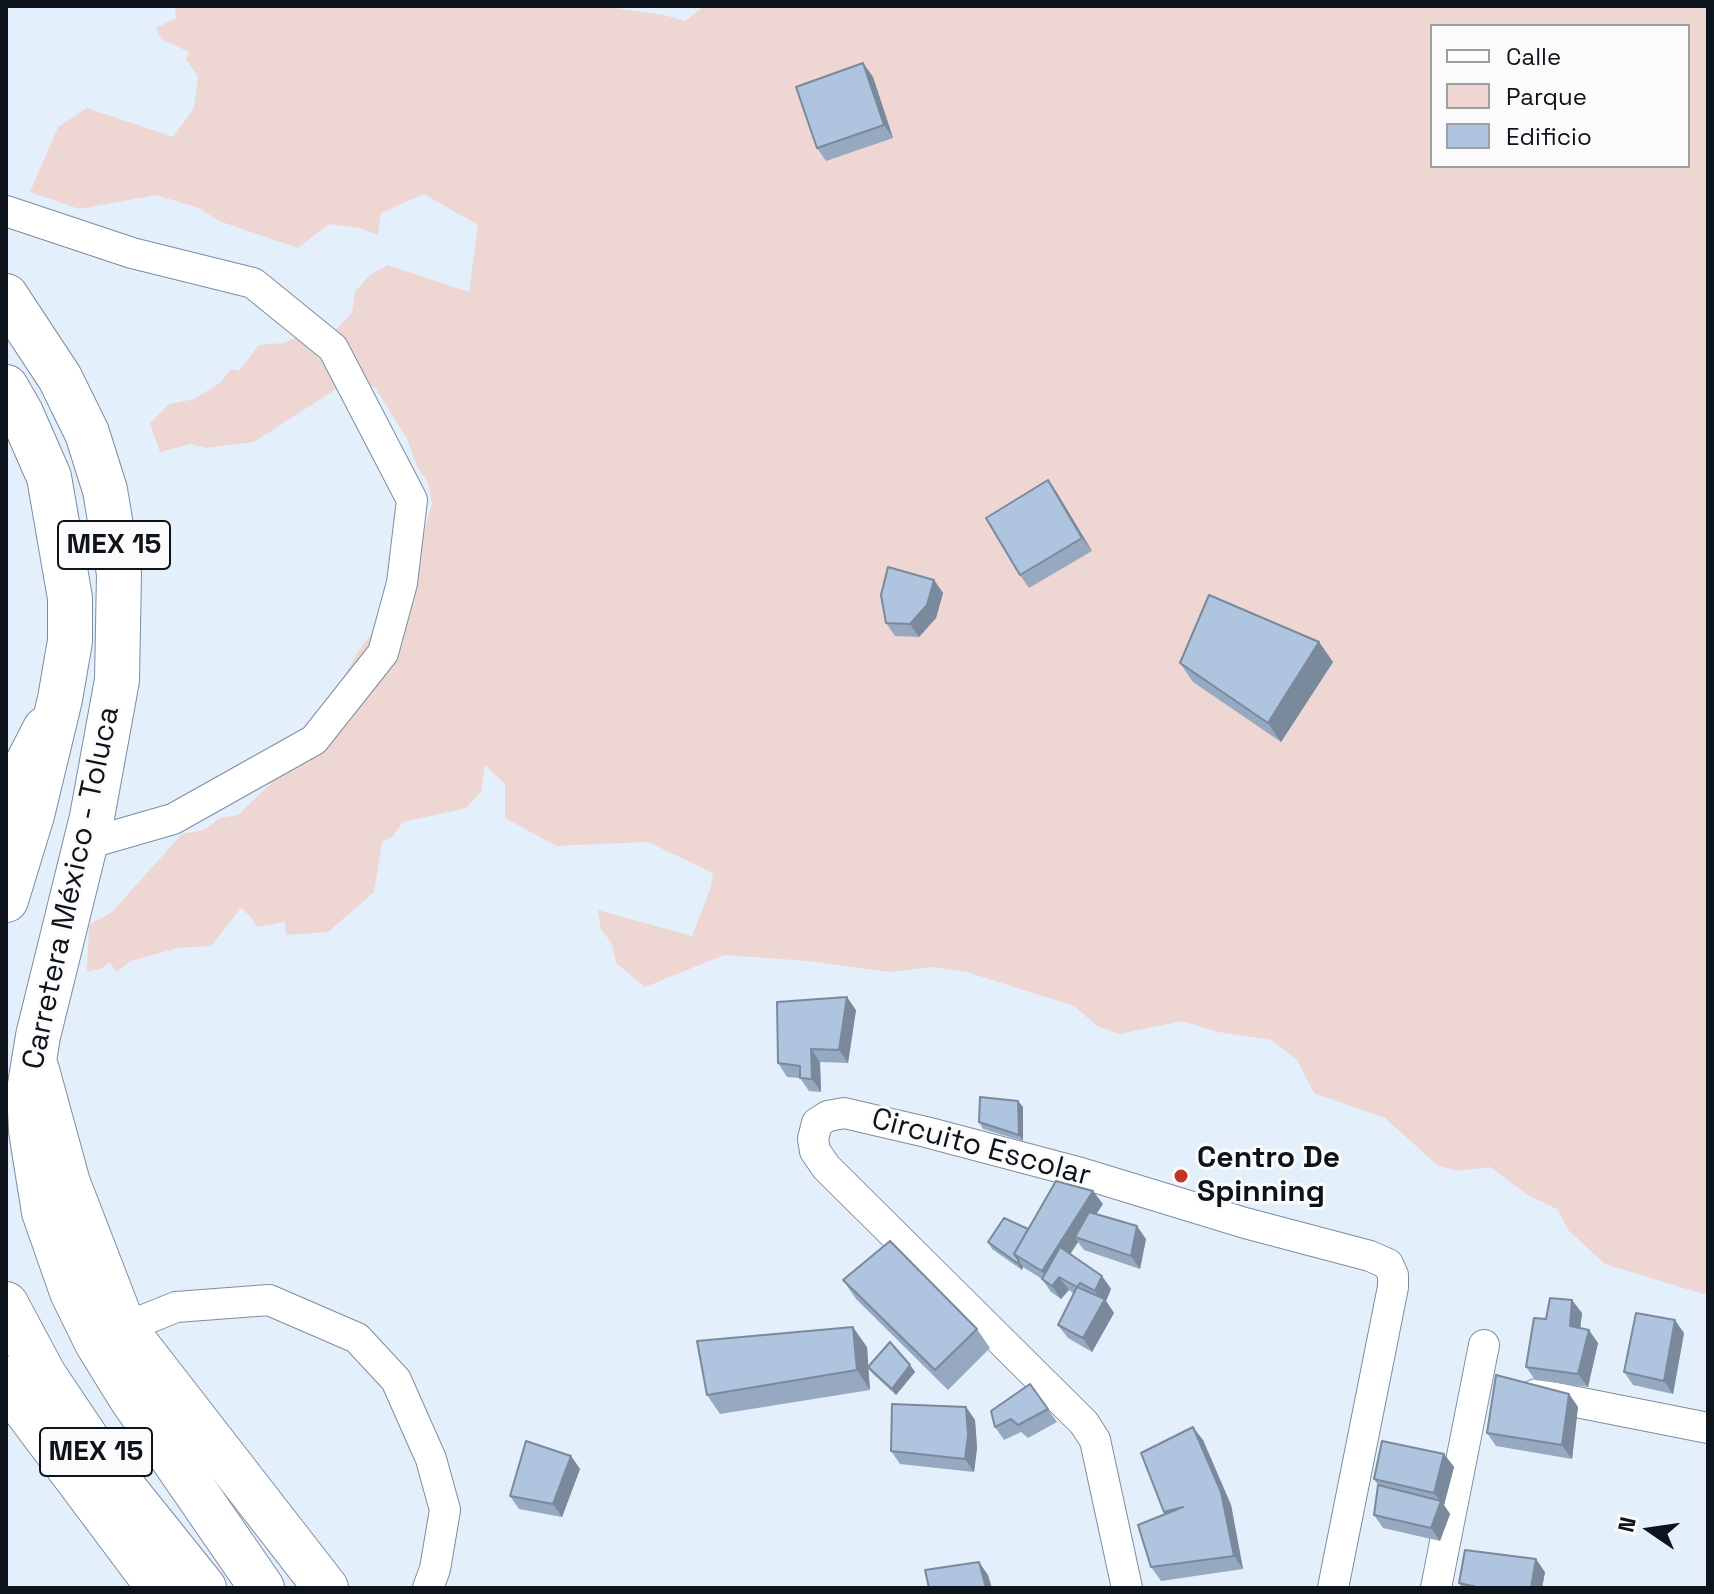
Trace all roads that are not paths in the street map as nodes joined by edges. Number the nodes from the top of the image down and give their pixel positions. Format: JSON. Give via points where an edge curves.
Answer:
{"nodes":[{"id":1,"x":6,"y":211,"type":"edge"},
{"id":2,"x":6,"y":296,"type":"edge"},
{"id":3,"x":6,"y":387,"type":"edge"},
{"id":4,"x":60,"y":699,"type":"junction"},
{"id":5,"x":6,"y":805,"type":"edge"},
{"id":6,"x":86,"y":844,"type":"junction"},
{"id":7,"x":6,"y":900,"type":"edge"},
{"id":8,"x":34,"y":1060,"type":"junction"},
{"id":9,"x":6,"y":1304,"type":"edge"},
{"id":10,"x":124,"y":1328,"type":"junction"},
{"id":11,"x":1484,"y":1345,"type":"dead end"},
{"id":12,"x":6,"y":1378,"type":"edge"},
{"id":13,"x":1476,"y":1382,"type":"junction"},
{"id":14,"x":1708,"y":1428,"type":"edge"},
{"id":15,"x":159,"y":1588,"type":"edge"},
{"id":16,"x":204,"y":1588,"type":"edge"},
{"id":17,"x":262,"y":1588,"type":"edge"},
{"id":18,"x":326,"y":1588,"type":"edge"},
{"id":19,"x":428,"y":1588,"type":"edge"},
{"id":20,"x":1127,"y":1588,"type":"edge"},
{"id":21,"x":1333,"y":1588,"type":"edge"},
{"id":22,"x":1436,"y":1588,"type":"edge"}],
"edges":[{"from":1,"to":6,"type":"street","via":[[132,253],[253,283],[333,348],[412,500],[402,583],[383,653],[314,740],[173,819]]},
{"from":2,"to":6,"type":"main road","name":"Carretera México - Toluca","number":"MEX 15","via":[[60,378],[87,433],[105,490],[119,574],[117,680]]},
{"from":3,"to":4,"type":"main road","name":"Carretera México - Toluca","number":"MEX 15","via":[[49,477],[70,598],[70,641]]},
{"from":4,"to":5,"type":"main road"},
{"from":4,"to":7,"type":"main road","name":"Carretera México - Toluca","number":"MEX 15"},
{"from":6,"to":8,"type":"main road","name":"Carretera México - Toluca","number":"MEX 15"},
{"from":8,"to":10,"type":"main road","via":[[68,1183]]},
{"from":8,"to":17,"type":"main road","name":"Carretera México - Toluca","number":"MEX 15","via":[[31,1131],[44,1212],[72,1292],[124,1387]]},
{"from":9,"to":16,"type":"main road","number":"MEX 15","via":[[44,1375],[99,1457]]},
{"from":10,"to":18,"type":"main road"},
{"from":10,"to":19,"type":"street","via":[[176,1307],[269,1300],[357,1338],[396,1380],[431,1459],[445,1510]]},
{"from":11,"to":13,"type":"street"},
{"from":12,"to":15,"type":"main road"},
{"from":13,"to":14,"type":"street"},
{"from":13,"to":22,"type":"street"},
{"from":20,"to":21,"type":"street","name":"Circuito Escolar","via":[[1095,1440],[1084,1423],[826,1167],[815,1151],[817,1123],[844,1113],[942,1136],[1388,1264],[1393,1287]]}]}
